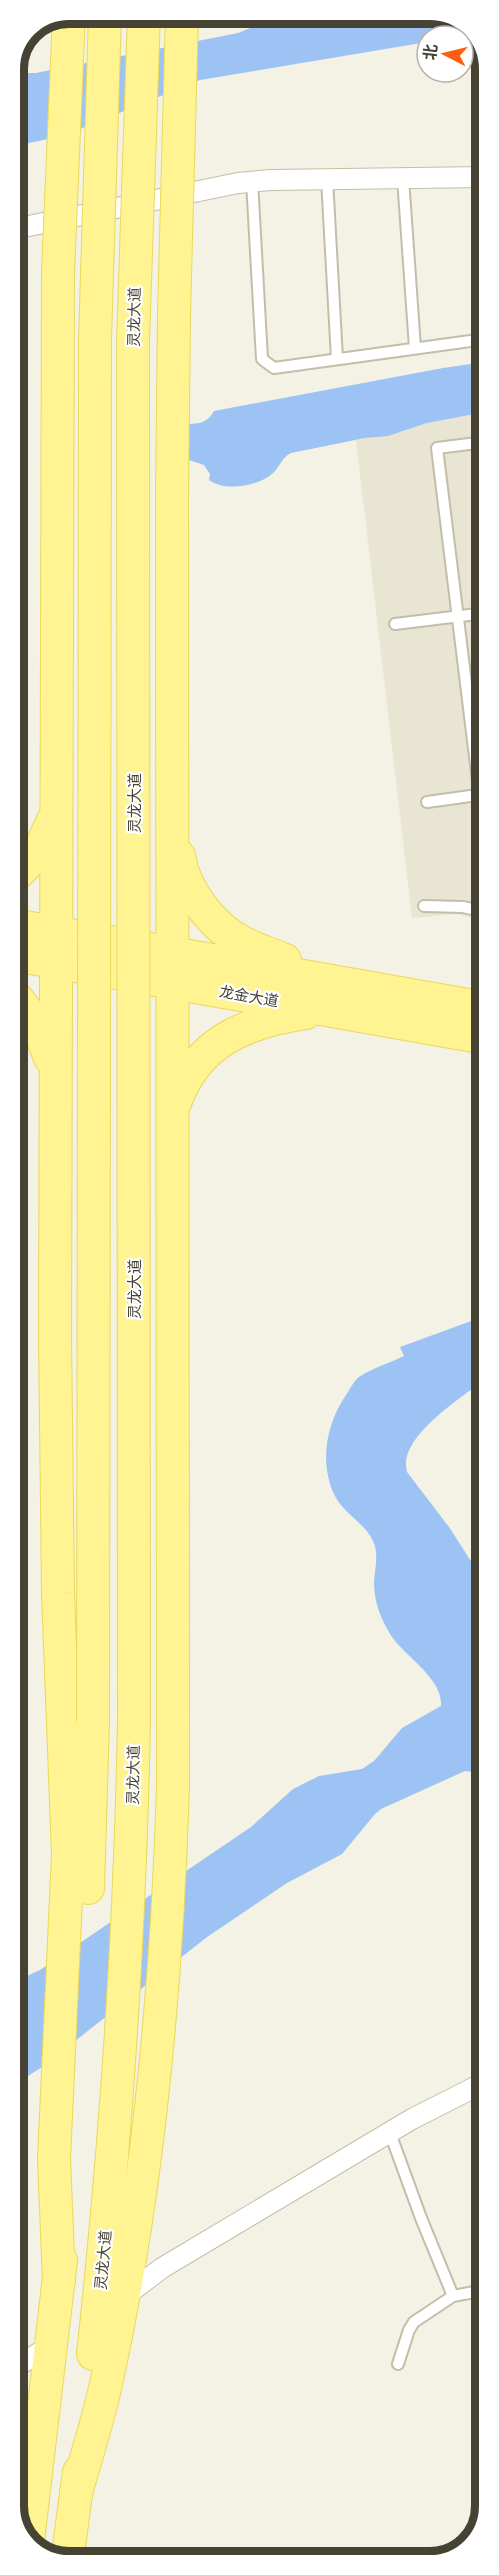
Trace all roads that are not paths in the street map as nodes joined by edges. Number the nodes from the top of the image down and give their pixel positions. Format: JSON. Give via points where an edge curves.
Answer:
{"nodes":[{"id":1,"x":68,"y":24,"type":"edge"},
{"id":2,"x":105,"y":24,"type":"edge"},
{"id":3,"x":144,"y":24,"type":"edge"},
{"id":4,"x":182,"y":24,"type":"edge"},
{"id":5,"x":475,"y":177,"type":"edge"},
{"id":6,"x":403,"y":178,"type":"junction"},
{"id":7,"x":327,"y":179,"type":"junction"},
{"id":8,"x":252,"y":181,"type":"junction"},
{"id":9,"x":24,"y":227,"type":"edge"},
{"id":10,"x":475,"y":340,"type":"edge"},
{"id":11,"x":415,"y":348,"type":"junction"},
{"id":12,"x":337,"y":359,"type":"junction"},
{"id":13,"x":475,"y":443,"type":"edge"},
{"id":14,"x":475,"y":615,"type":"edge"},
{"id":15,"x":458,"y":617,"type":"junction"},
{"id":16,"x":395,"y":624,"type":"dead end"},
{"id":17,"x":475,"y":738,"type":"edge"},
{"id":18,"x":475,"y":796,"type":"edge"},
{"id":19,"x":56,"y":799,"type":"junction"},
{"id":20,"x":427,"y":802,"type":"dead end"},
{"id":21,"x":172,"y":818,"type":"junction"},
{"id":22,"x":24,"y":869,"type":"edge"},
{"id":23,"x":424,"y":906,"type":"dead end"},
{"id":24,"x":475,"y":910,"type":"edge"},
{"id":25,"x":24,"y":930,"type":"edge"},
{"id":26,"x":56,"y":947,"type":"junction"},
{"id":27,"x":24,"y":953,"type":"edge"},
{"id":28,"x":172,"y":968,"type":"junction"},
{"id":29,"x":334,"y":996,"type":"junction"},
{"id":30,"x":24,"y":1007,"type":"edge"},
{"id":31,"x":475,"y":1012,"type":"edge"},
{"id":32,"x":56,"y":1074,"type":"junction"},
{"id":33,"x":172,"y":1115,"type":"junction"},
{"id":34,"x":475,"y":2087,"type":"edge"},
{"id":35,"x":390,"y":2133,"type":"junction"},
{"id":36,"x":59,"y":2281,"type":"junction"},
{"id":37,"x":475,"y":2292,"type":"edge"},
{"id":38,"x":453,"y":2295,"type":"junction"},
{"id":39,"x":123,"y":2297,"type":"junction"},
{"id":40,"x":97,"y":2316,"type":"junction"},
{"id":41,"x":52,"y":2345,"type":"junction"},
{"id":42,"x":24,"y":2362,"type":"edge"},
{"id":43,"x":398,"y":2364,"type":"dead end"},
{"id":44,"x":76,"y":2493,"type":"junction"},
{"id":45,"x":30,"y":2527,"type":"edge"},
{"id":46,"x":68,"y":2551,"type":"edge"}],
"edges":[{"from":1,"to":19,"type":"main road","bridge":true,"via":[[58,272]]},
{"from":2,"to":36,"type":"main road","bridge":true,"via":[[95,340],[93,1721],[76,2095]]},
{"from":3,"to":40,"type":"main road","name":"灵龙大道","bridge":true,"via":[[133,341],[134,1721],[120,2060]]},
{"from":4,"to":21,"type":"main road","bridge":true,"via":[[174,314]]},
{"from":5,"to":6,"type":"street"},
{"from":6,"to":7,"type":"street"},
{"from":6,"to":11,"type":"lane"},
{"from":7,"to":8,"type":"street"},
{"from":7,"to":12,"type":"lane"},
{"from":8,"to":9,"type":"street"},
{"from":8,"to":12,"type":"lane","via":[[262,359],[274,368]]},
{"from":10,"to":11,"type":"lane"},
{"from":11,"to":12,"type":"lane"},
{"from":13,"to":15,"type":"lane","via":[[438,448]]},
{"from":14,"to":15,"type":"lane"},
{"from":15,"to":16,"type":"lane"},
{"from":15,"to":17,"type":"lane"},
{"from":18,"to":20,"type":"lane"},
{"from":19,"to":22,"type":"main road","via":[[46,841]]},
{"from":19,"to":26,"type":"main road"},
{"from":21,"to":28,"type":"main road"},
{"from":21,"to":29,"type":"main road","via":[[186,879],[215,921],[241,942]]},
{"from":23,"to":24,"type":"lane"},
{"from":25,"to":26,"type":"main road","name":"龙金大道"},
{"from":26,"to":27,"type":"main road","name":"龙金大道"},
{"from":26,"to":28,"type":"main road","name":"龙金大道"},
{"from":26,"to":32,"type":"main road"},
{"from":28,"to":29,"type":"main road","name":"龙金大道"},
{"from":28,"to":33,"type":"main road"},
{"from":29,"to":31,"type":"main road","name":"龙金大道"},
{"from":29,"to":33,"type":"main road","via":[[220,1040],[188,1074]]},
{"from":30,"to":32,"type":"main road","via":[[36,1022]]},
{"from":32,"to":36,"type":"main road","via":[[58,1582],[68,1854],[54,2159]]},
{"from":33,"to":39,"type":"main road","via":[[172,1805],[168,1910],[158,2039]]},
{"from":34,"to":35,"type":"street"},
{"from":35,"to":38,"type":"lane"},
{"from":35,"to":39,"type":"street","via":[[162,2268]]},
{"from":36,"to":41,"type":"main road"},
{"from":37,"to":38,"type":"lane"},
{"from":38,"to":43,"type":"lane","via":[[411,2326]]},
{"from":39,"to":40,"type":"street"},
{"from":39,"to":44,"type":"main road","via":[[106,2386]]},
{"from":40,"to":44,"type":"main road","name":"灵龙大道"},
{"from":41,"to":42,"type":"street"},
{"from":41,"to":45,"type":"main road"},
{"from":44,"to":46,"type":"main road","name":"灵龙大道"}]}
